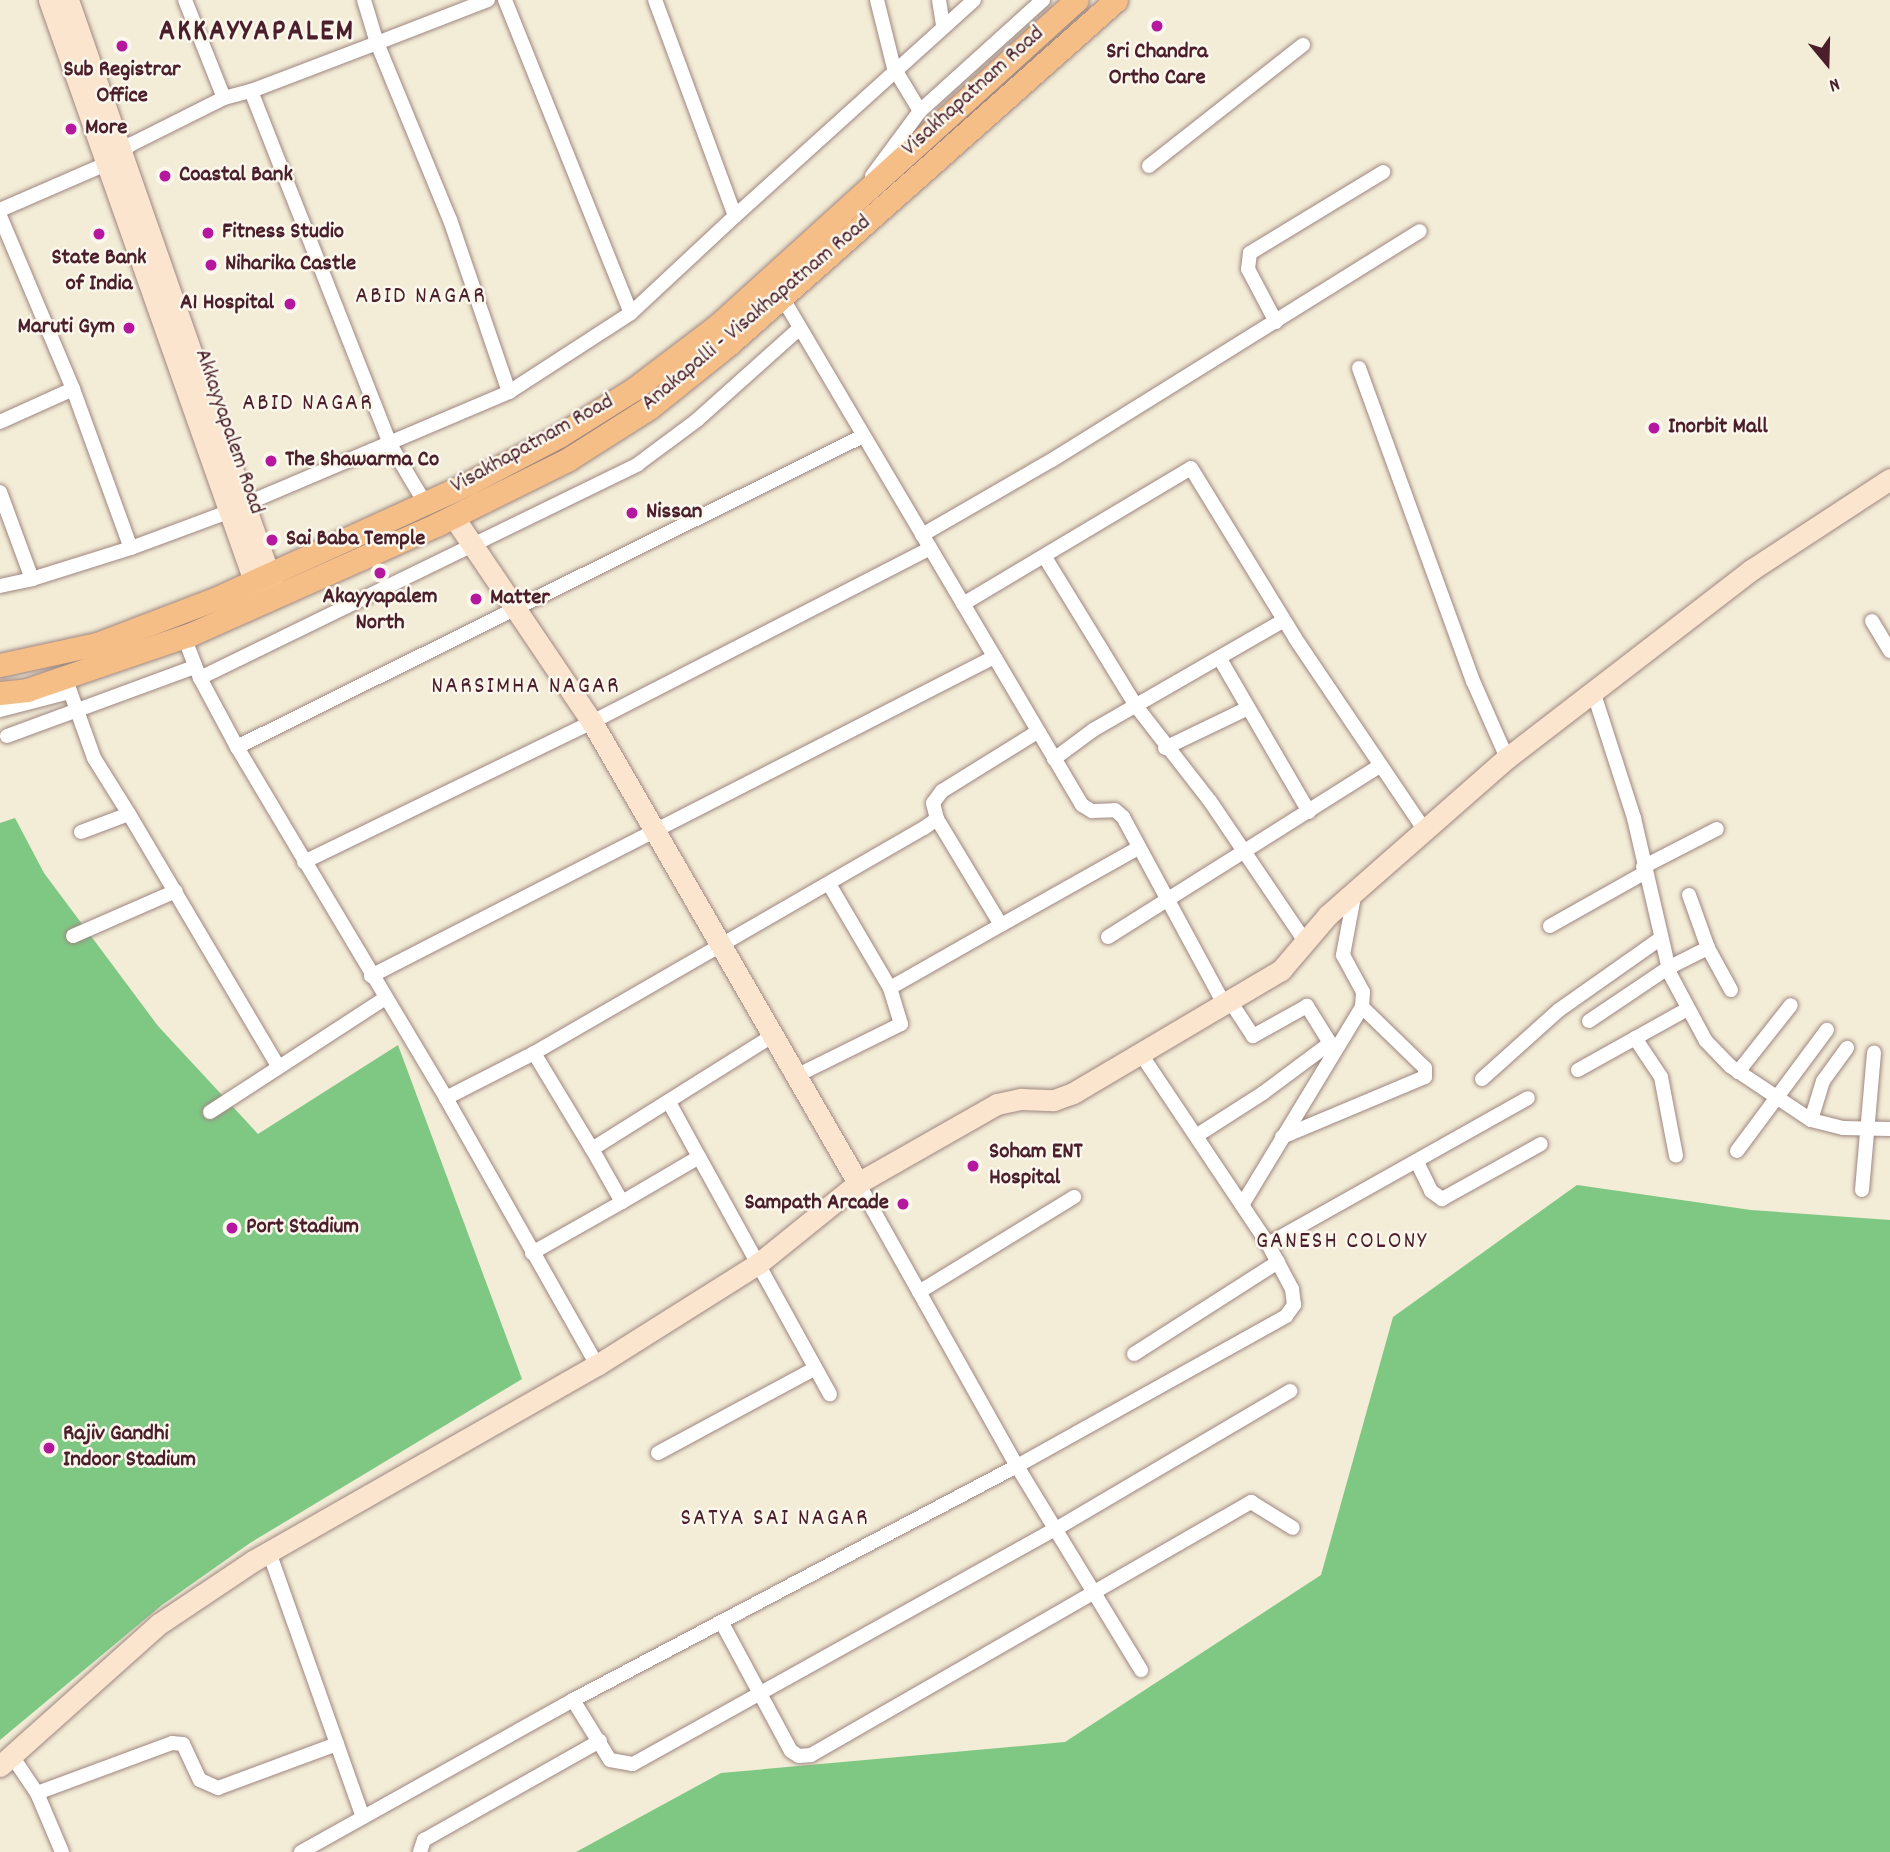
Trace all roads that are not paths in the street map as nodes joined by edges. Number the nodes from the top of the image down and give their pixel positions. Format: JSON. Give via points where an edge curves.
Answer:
{"nodes":[{"id":1,"x":48,"y":0,"type":"edge"},
{"id":2,"x":68,"y":0,"type":"edge"},
{"id":3,"x":185,"y":0,"type":"edge"},
{"id":4,"x":364,"y":0,"type":"edge"},
{"id":5,"x":488,"y":0,"type":"edge"},
{"id":6,"x":505,"y":0,"type":"edge"},
{"id":7,"x":655,"y":0,"type":"edge"},
{"id":8,"x":877,"y":0,"type":"edge"},
{"id":9,"x":939,"y":0,"type":"edge"},
{"id":10,"x":974,"y":0,"type":"edge"},
{"id":11,"x":1043,"y":0,"type":"edge"},
{"id":12,"x":1077,"y":0,"type":"edge"},
{"id":13,"x":1116,"y":0,"type":"edge"},
{"id":14,"x":943,"y":26,"type":"junction"},
{"id":15,"x":377,"y":43,"type":"junction"},
{"id":16,"x":1303,"y":45,"type":"dead end"},
{"id":17,"x":894,"y":68,"type":"junction"},
{"id":18,"x":251,"y":91,"type":"junction"},
{"id":19,"x":224,"y":98,"type":"junction"},
{"id":20,"x":920,"y":111,"type":"junction"},
{"id":21,"x":113,"y":159,"type":"junction"},
{"id":22,"x":1149,"y":166,"type":"dead end"},
{"id":23,"x":1383,"y":172,"type":"dead end"},
{"id":24,"x":855,"y":199,"type":"junction"},
{"id":25,"x":0,"y":210,"type":"edge"},
{"id":26,"x":0,"y":216,"type":"edge"},
{"id":27,"x":735,"y":216,"type":"junction"},
{"id":28,"x":1420,"y":231,"type":"dead end"},
{"id":29,"x":782,"y":297,"type":"junction"},
{"id":30,"x":631,"y":313,"type":"junction"},
{"id":31,"x":1276,"y":323,"type":"junction"},
{"id":32,"x":800,"y":328,"type":"junction"},
{"id":33,"x":1359,"y":368,"type":"dead end"},
{"id":34,"x":73,"y":388,"type":"junction"},
{"id":35,"x":509,"y":392,"type":"junction"},
{"id":36,"x":0,"y":422,"type":"edge"},
{"id":37,"x":861,"y":438,"type":"junction"},
{"id":38,"x":391,"y":446,"type":"junction"},
{"id":39,"x":1890,"y":479,"type":"edge"},
{"id":40,"x":0,"y":492,"type":"edge"},
{"id":41,"x":425,"y":503,"type":"junction"},
{"id":42,"x":236,"y":508,"type":"junction"},
{"id":43,"x":453,"y":516,"type":"junction"},
{"id":44,"x":926,"y":541,"type":"junction"},
{"id":45,"x":472,"y":544,"type":"junction"},
{"id":46,"x":131,"y":548,"type":"junction"},
{"id":47,"x":1046,"y":559,"type":"junction"},
{"id":48,"x":260,"y":577,"type":"junction"},
{"id":49,"x":32,"y":579,"type":"junction"},
{"id":50,"x":0,"y":586,"type":"edge"},
{"id":51,"x":270,"y":600,"type":"junction"},
{"id":52,"x":962,"y":604,"type":"junction"},
{"id":53,"x":516,"y":608,"type":"junction"},
{"id":54,"x":1284,"y":620,"type":"junction"},
{"id":55,"x":1872,"y":621,"type":"dead end"},
{"id":56,"x":184,"y":637,"type":"junction"},
{"id":57,"x":1887,"y":655,"type":"edge"},
{"id":58,"x":994,"y":657,"type":"junction"},
{"id":59,"x":1220,"y":659,"type":"junction"},
{"id":60,"x":0,"y":665,"type":"edge"},
{"id":61,"x":197,"y":673,"type":"junction"},
{"id":62,"x":68,"y":685,"type":"junction"},
{"id":63,"x":0,"y":693,"type":"edge"},
{"id":64,"x":1594,"y":694,"type":"junction"},
{"id":65,"x":1136,"y":706,"type":"junction"},
{"id":66,"x":1248,"y":708,"type":"junction"},
{"id":67,"x":0,"y":710,"type":"edge"},
{"id":68,"x":77,"y":712,"type":"junction"},
{"id":69,"x":592,"y":722,"type":"junction"},
{"id":70,"x":1037,"y":732,"type":"junction"},
{"id":71,"x":7,"y":736,"type":"dead end"},
{"id":72,"x":237,"y":747,"type":"junction"},
{"id":73,"x":1166,"y":748,"type":"junction"},
{"id":74,"x":1507,"y":758,"type":"junction"},
{"id":75,"x":1054,"y":759,"type":"junction"},
{"id":76,"x":1378,"y":767,"type":"junction"},
{"id":77,"x":1309,"y":812,"type":"junction"},
{"id":78,"x":129,"y":814,"type":"junction"},
{"id":79,"x":937,"y":819,"type":"junction"},
{"id":80,"x":657,"y":829,"type":"junction"},
{"id":81,"x":1717,"y":829,"type":"dead end"},
{"id":82,"x":1424,"y":830,"type":"junction"},
{"id":83,"x":81,"y":832,"type":"dead end"},
{"id":84,"x":1138,"y":848,"type":"junction"},
{"id":85,"x":1244,"y":849,"type":"junction"},
{"id":86,"x":304,"y":862,"type":"junction"},
{"id":87,"x":1643,"y":870,"type":"junction"},
{"id":88,"x":828,"y":884,"type":"junction"},
{"id":89,"x":176,"y":891,"type":"junction"},
{"id":90,"x":1355,"y":891,"type":"junction"},
{"id":91,"x":1689,"y":895,"type":"dead end"},
{"id":92,"x":1168,"y":896,"type":"junction"},
{"id":93,"x":1001,"y":925,"type":"junction"},
{"id":94,"x":1550,"y":926,"type":"dead end"},
{"id":95,"x":73,"y":936,"type":"dead end"},
{"id":96,"x":1108,"y":937,"type":"dead end"},
{"id":97,"x":1661,"y":938,"type":"junction"},
{"id":98,"x":1306,"y":943,"type":"junction"},
{"id":99,"x":721,"y":946,"type":"junction"},
{"id":100,"x":1708,"y":948,"type":"junction"},
{"id":101,"x":1668,"y":968,"type":"junction"},
{"id":102,"x":371,"y":976,"type":"junction"},
{"id":103,"x":890,"y":988,"type":"junction"},
{"id":104,"x":1731,"y":990,"type":"dead end"},
{"id":105,"x":384,"y":999,"type":"junction"},
{"id":106,"x":1227,"y":1002,"type":"junction"},
{"id":107,"x":1791,"y":1005,"type":"dead end"},
{"id":108,"x":1362,"y":1007,"type":"junction"},
{"id":109,"x":1686,"y":1010,"type":"junction"},
{"id":110,"x":1589,"y":1021,"type":"dead end"},
{"id":111,"x":1827,"y":1030,"type":"dead end"},
{"id":112,"x":774,"y":1035,"type":"junction"},
{"id":113,"x":1635,"y":1038,"type":"junction"},
{"id":114,"x":1847,"y":1048,"type":"dead end"},
{"id":115,"x":534,"y":1053,"type":"junction"},
{"id":116,"x":1874,"y":1053,"type":"dead end"},
{"id":117,"x":1142,"y":1056,"type":"junction"},
{"id":118,"x":278,"y":1066,"type":"junction"},
{"id":119,"x":1578,"y":1070,"type":"dead end"},
{"id":120,"x":1738,"y":1072,"type":"junction"},
{"id":121,"x":798,"y":1075,"type":"junction"},
{"id":122,"x":1482,"y":1079,"type":"dead end"},
{"id":123,"x":1776,"y":1097,"type":"junction"},
{"id":124,"x":446,"y":1098,"type":"junction"},
{"id":125,"x":1528,"y":1098,"type":"dead end"},
{"id":126,"x":670,"y":1104,"type":"junction"},
{"id":127,"x":210,"y":1112,"type":"dead end"},
{"id":128,"x":1811,"y":1120,"type":"junction"},
{"id":129,"x":1865,"y":1128,"type":"junction"},
{"id":130,"x":1890,"y":1129,"type":"edge"},
{"id":131,"x":1196,"y":1136,"type":"junction"},
{"id":132,"x":1282,"y":1137,"type":"junction"},
{"id":133,"x":1541,"y":1144,"type":"dead end"},
{"id":134,"x":592,"y":1149,"type":"junction"},
{"id":135,"x":1737,"y":1151,"type":"dead end"},
{"id":136,"x":1676,"y":1156,"type":"dead end"},
{"id":137,"x":699,"y":1157,"type":"junction"},
{"id":138,"x":1418,"y":1162,"type":"junction"},
{"id":139,"x":858,"y":1183,"type":"junction"},
{"id":140,"x":1862,"y":1190,"type":"dead end"},
{"id":141,"x":1074,"y":1197,"type":"dead end"},
{"id":142,"x":622,"y":1202,"type":"junction"},
{"id":143,"x":1242,"y":1205,"type":"junction"},
{"id":144,"x":1268,"y":1244,"type":"junction"},
{"id":145,"x":533,"y":1253,"type":"junction"},
{"id":146,"x":1278,"y":1262,"type":"junction"},
{"id":147,"x":759,"y":1263,"type":"junction"},
{"id":148,"x":919,"y":1292,"type":"junction"},
{"id":149,"x":1134,"y":1354,"type":"dead end"},
{"id":150,"x":597,"y":1365,"type":"junction"},
{"id":151,"x":816,"y":1368,"type":"junction"},
{"id":152,"x":1290,"y":1391,"type":"dead end"},
{"id":153,"x":830,"y":1394,"type":"dead end"},
{"id":154,"x":658,"y":1453,"type":"dead end"},
{"id":155,"x":1017,"y":1465,"type":"junction"},
{"id":156,"x":1293,"y":1528,"type":"dead end"},
{"id":157,"x":1056,"y":1529,"type":"junction"},
{"id":158,"x":269,"y":1552,"type":"junction"},
{"id":159,"x":1094,"y":1590,"type":"junction"},
{"id":160,"x":722,"y":1623,"type":"junction"},
{"id":161,"x":1141,"y":1670,"type":"dead end"},
{"id":162,"x":757,"y":1695,"type":"junction"},
{"id":163,"x":572,"y":1700,"type":"junction"},
{"id":164,"x":600,"y":1741,"type":"junction"},
{"id":165,"x":337,"y":1744,"type":"junction"},
{"id":166,"x":6,"y":1761,"type":"edge"},
{"id":167,"x":37,"y":1793,"type":"junction"},
{"id":168,"x":363,"y":1817,"type":"junction"},
{"id":169,"x":62,"y":1852,"type":"edge"},
{"id":170,"x":301,"y":1852,"type":"edge"},
{"id":171,"x":420,"y":1852,"type":"edge"}],
"edges":[{"from":1,"to":21,"type":"main road","name":"Akkayyapalem Road"},
{"from":2,"to":21,"type":"main road"},
{"from":3,"to":19,"type":"street"},
{"from":4,"to":15,"type":"street"},
{"from":5,"to":15,"type":"street"},
{"from":6,"to":30,"type":"street"},
{"from":7,"to":27,"type":"street"},
{"from":8,"to":17,"type":"street"},
{"from":9,"to":14,"type":"street"},
{"from":10,"to":14,"type":"street"},
{"from":11,"to":20,"type":"street"},
{"from":12,"to":24,"type":"main road","name":"Visakhapatnam Road"},
{"from":13,"to":29,"type":"main road","name":"Anakapalli - Visakhapatnam Road"},
{"from":14,"to":17,"type":"street"},
{"from":15,"to":18,"type":"street"},
{"from":15,"to":35,"type":"street","via":[[450,220]]},
{"from":16,"to":22,"type":"street"},
{"from":17,"to":20,"type":"street"},
{"from":17,"to":27,"type":"street"},
{"from":18,"to":19,"type":"street"},
{"from":18,"to":38,"type":"street"},
{"from":19,"to":21,"type":"street"},
{"from":20,"to":24,"type":"street"},
{"from":21,"to":25,"type":"street"},
{"from":21,"to":42,"type":"main road","name":"Akkayyapalem Road"},
{"from":23,"to":31,"type":"street","via":[[1250,253],[1248,268]]},
{"from":24,"to":41,"type":"main road","name":"Visakhapatnam Road","via":[[718,325],[634,389],[559,436]]},
{"from":26,"to":34,"type":"street"},
{"from":27,"to":30,"type":"street"},
{"from":28,"to":31,"type":"street"},
{"from":29,"to":32,"type":"street"},
{"from":29,"to":43,"type":"main road","name":"Anakapalli - Visakhapatnam Road","via":[[649,408],[567,460]]},
{"from":30,"to":35,"type":"street"},
{"from":31,"to":44,"type":"street"},
{"from":32,"to":37,"type":"street"},
{"from":32,"to":45,"type":"street","via":[[696,420],[638,464]]},
{"from":33,"to":74,"type":"street","via":[[1473,681]]},
{"from":34,"to":36,"type":"street"},
{"from":34,"to":46,"type":"street"},
{"from":35,"to":38,"type":"street"},
{"from":37,"to":44,"type":"street"},
{"from":37,"to":53,"type":"street"},
{"from":38,"to":41,"type":"street"},
{"from":38,"to":42,"type":"street"},
{"from":39,"to":64,"type":"main road","via":[[1751,570]]},
{"from":40,"to":49,"type":"street"},
{"from":41,"to":48,"type":"main road","name":"Visakhapatnam Road"},
{"from":42,"to":46,"type":"street"},
{"from":42,"to":48,"type":"main road","name":"Akkayyapalem Road"},
{"from":43,"to":45,"type":"main road"},
{"from":43,"to":51,"type":"main road","name":"Anakapalli - Visakhapatnam Road"},
{"from":44,"to":52,"type":"street"},
{"from":44,"to":69,"type":"street"},
{"from":45,"to":53,"type":"main road"},
{"from":45,"to":61,"type":"street"},
{"from":46,"to":49,"type":"street"},
{"from":47,"to":52,"type":"street"},
{"from":47,"to":54,"type":"street","via":[[1191,468]]},
{"from":47,"to":65,"type":"street"},
{"from":48,"to":51,"type":"main road","name":"Akkayyapalem Road"},
{"from":48,"to":60,"type":"main road","name":"Visakhapatnam Road","via":[[97,644]]},
{"from":49,"to":50,"type":"street"},
{"from":51,"to":56,"type":"main road","name":"Anakapalli - Visakhapatnam Road"},
{"from":52,"to":58,"type":"street"},
{"from":53,"to":69,"type":"main road"},
{"from":53,"to":72,"type":"street"},
{"from":54,"to":59,"type":"street"},
{"from":54,"to":76,"type":"street"},
{"from":55,"to":57,"type":"street"},
{"from":56,"to":61,"type":"street"},
{"from":56,"to":62,"type":"main road","name":"Anakapalli - Visakhapatnam Road"},
{"from":58,"to":70,"type":"street"},
{"from":58,"to":80,"type":"street"},
{"from":59,"to":65,"type":"street"},
{"from":59,"to":66,"type":"street"},
{"from":61,"to":68,"type":"street"},
{"from":61,"to":72,"type":"street"},
{"from":62,"to":63,"type":"main road","name":"Anakapalli - Visakhapatnam Road"},
{"from":62,"to":67,"type":"street"},
{"from":62,"to":68,"type":"street"},
{"from":64,"to":74,"type":"main road"},
{"from":64,"to":87,"type":"street","via":[[1634,818]]},
{"from":65,"to":73,"type":"street"},
{"from":65,"to":75,"type":"street"},
{"from":66,"to":73,"type":"street"},
{"from":66,"to":77,"type":"street"},
{"from":68,"to":71,"type":"street"},
{"from":68,"to":78,"type":"street","via":[[94,758]]},
{"from":69,"to":80,"type":"main road"},
{"from":69,"to":86,"type":"street"},
{"from":70,"to":75,"type":"street"},
{"from":70,"to":79,"type":"street","via":[[942,791],[933,803]]},
{"from":72,"to":86,"type":"street"},
{"from":73,"to":85,"type":"street"},
{"from":74,"to":82,"type":"main road"},
{"from":75,"to":84,"type":"street","via":[[1082,805],[1092,811],[1115,810]]},
{"from":76,"to":77,"type":"street"},
{"from":76,"to":82,"type":"street"},
{"from":77,"to":85,"type":"street"},
{"from":78,"to":83,"type":"street"},
{"from":78,"to":89,"type":"street"},
{"from":79,"to":88,"type":"street"},
{"from":79,"to":93,"type":"street"},
{"from":80,"to":99,"type":"main road"},
{"from":80,"to":102,"type":"street"},
{"from":81,"to":87,"type":"street"},
{"from":82,"to":90,"type":"main road"},
{"from":84,"to":92,"type":"street"},
{"from":84,"to":93,"type":"street"},
{"from":85,"to":92,"type":"street"},
{"from":85,"to":98,"type":"street"},
{"from":86,"to":102,"type":"street"},
{"from":87,"to":94,"type":"street"},
{"from":87,"to":97,"type":"street"},
{"from":88,"to":99,"type":"street"},
{"from":88,"to":103,"type":"street"},
{"from":89,"to":95,"type":"street"},
{"from":89,"to":118,"type":"street"},
{"from":90,"to":98,"type":"main road"},
{"from":90,"to":108,"type":"street","via":[[1343,955],[1363,992]]},
{"from":91,"to":100,"type":"street"},
{"from":92,"to":96,"type":"street"},
{"from":92,"to":106,"type":"street"},
{"from":93,"to":103,"type":"street"},
{"from":97,"to":101,"type":"street"},
{"from":97,"to":122,"type":"street","via":[[1559,1010]]},
{"from":98,"to":106,"type":"main road","via":[[1282,970]]},
{"from":99,"to":112,"type":"main road"},
{"from":99,"to":115,"type":"street"},
{"from":100,"to":101,"type":"street"},
{"from":100,"to":104,"type":"street"},
{"from":101,"to":109,"type":"street"},
{"from":101,"to":110,"type":"street"},
{"from":102,"to":105,"type":"street"},
{"from":103,"to":121,"type":"street","via":[[902,1017],[897,1029]]},
{"from":105,"to":118,"type":"street"},
{"from":105,"to":124,"type":"street"},
{"from":106,"to":117,"type":"main road"},
{"from":106,"to":131,"type":"street","via":[[1253,1036],[1307,1006],[1330,1043]]},
{"from":107,"to":120,"type":"street"},
{"from":108,"to":132,"type":"street"},
{"from":108,"to":132,"type":"street","via":[[1425,1068],[1425,1077]]},
{"from":109,"to":113,"type":"street"},
{"from":109,"to":120,"type":"street","via":[[1706,1041]]},
{"from":111,"to":123,"type":"street"},
{"from":112,"to":121,"type":"main road"},
{"from":112,"to":126,"type":"street"},
{"from":113,"to":119,"type":"street"},
{"from":113,"to":136,"type":"street","via":[[1661,1077]]},
{"from":114,"to":128,"type":"street","via":[[1823,1081]]},
{"from":115,"to":124,"type":"street"},
{"from":115,"to":134,"type":"street"},
{"from":116,"to":129,"type":"street"},
{"from":117,"to":131,"type":"street"},
{"from":117,"to":139,"type":"main road","via":[[1054,1100],[997,1104]]},
{"from":118,"to":127,"type":"street"},
{"from":120,"to":123,"type":"street"},
{"from":121,"to":139,"type":"main road"},
{"from":123,"to":128,"type":"street"},
{"from":123,"to":135,"type":"street"},
{"from":124,"to":145,"type":"street"},
{"from":125,"to":138,"type":"street"},
{"from":126,"to":134,"type":"street"},
{"from":126,"to":137,"type":"street"},
{"from":128,"to":129,"type":"street","via":[[1827,1126]]},
{"from":129,"to":130,"type":"street"},
{"from":129,"to":140,"type":"street"},
{"from":131,"to":143,"type":"street"},
{"from":132,"to":143,"type":"street"},
{"from":133,"to":138,"type":"street","via":[[1442,1199],[1435,1196]]},
{"from":134,"to":142,"type":"street"},
{"from":137,"to":142,"type":"street"},
{"from":137,"to":147,"type":"street"},
{"from":138,"to":144,"type":"street"},
{"from":139,"to":147,"type":"main road"},
{"from":139,"to":148,"type":"street"},
{"from":141,"to":148,"type":"street"},
{"from":142,"to":145,"type":"street"},
{"from":143,"to":144,"type":"street"},
{"from":144,"to":146,"type":"street"},
{"from":145,"to":150,"type":"street"},
{"from":146,"to":149,"type":"street"},
{"from":146,"to":155,"type":"street","via":[[1292,1289],[1294,1305],[1286,1316]]},
{"from":147,"to":150,"type":"main road"},
{"from":147,"to":151,"type":"street"},
{"from":148,"to":155,"type":"street"},
{"from":150,"to":158,"type":"main road"},
{"from":151,"to":153,"type":"street"},
{"from":151,"to":154,"type":"street"},
{"from":152,"to":157,"type":"street"},
{"from":155,"to":157,"type":"street"},
{"from":155,"to":160,"type":"street"},
{"from":156,"to":159,"type":"street","via":[[1251,1502]]},
{"from":157,"to":159,"type":"street"},
{"from":157,"to":162,"type":"street"},
{"from":158,"to":165,"type":"street"},
{"from":158,"to":166,"type":"main road","via":[[159,1624]]},
{"from":159,"to":161,"type":"street"},
{"from":159,"to":162,"type":"street","via":[[811,1755],[791,1751]]},
{"from":160,"to":162,"type":"street"},
{"from":160,"to":163,"type":"street"},
{"from":162,"to":164,"type":"street","via":[[633,1764],[610,1760]]},
{"from":163,"to":164,"type":"street"},
{"from":163,"to":168,"type":"street"},
{"from":164,"to":171,"type":"street","via":[[424,1840]]},
{"from":165,"to":167,"type":"street","via":[[218,1788],[200,1780],[183,1744],[172,1742]]},
{"from":165,"to":168,"type":"street"},
{"from":166,"to":167,"type":"street"},
{"from":167,"to":169,"type":"street"},
{"from":168,"to":170,"type":"street"}]}
